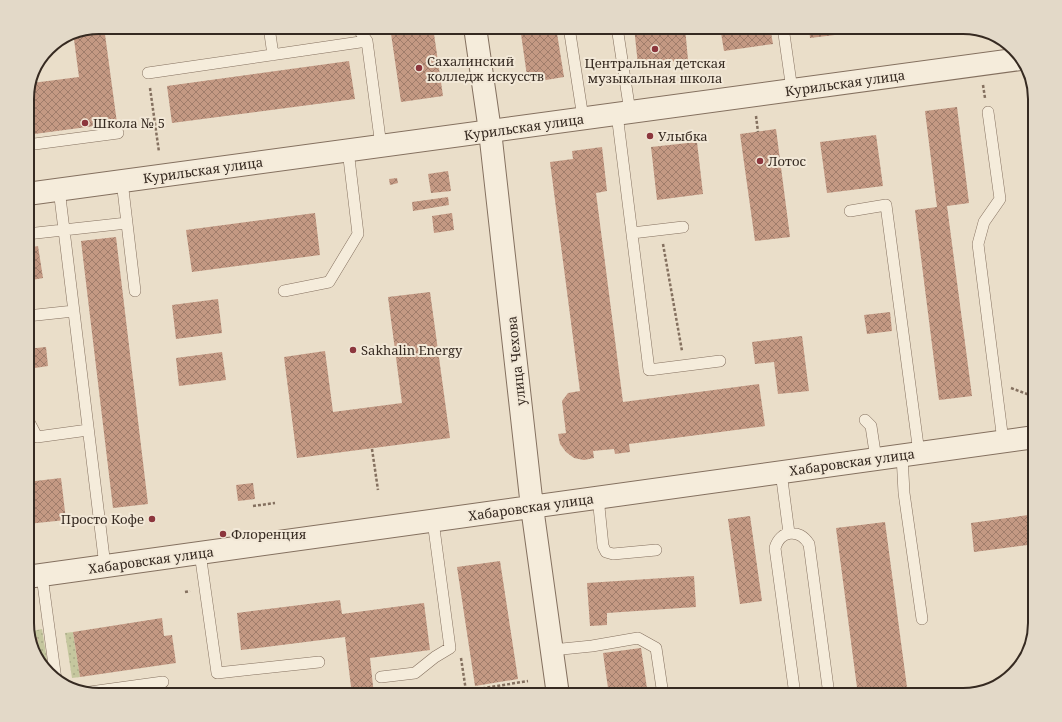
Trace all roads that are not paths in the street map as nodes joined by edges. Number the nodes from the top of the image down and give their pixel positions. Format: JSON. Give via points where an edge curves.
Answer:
{"nodes":[{"id":1,"x":271,"y":34,"type":"edge"},
{"id":2,"x":362,"y":34,"type":"edge"},
{"id":3,"x":476,"y":34,"type":"edge"},
{"id":4,"x":570,"y":34,"type":"edge"},
{"id":5,"x":617,"y":34,"type":"edge"},
{"id":6,"x":784,"y":34,"type":"edge"},
{"id":7,"x":366,"y":41,"type":"junction"},
{"id":8,"x":273,"y":55,"type":"junction"},
{"id":9,"x":1014,"y":60,"type":"edge"},
{"id":10,"x":148,"y":73,"type":"road end"},
{"id":11,"x":792,"y":90,"type":"junction"},
{"id":12,"x":988,"y":112,"type":"dead end"},
{"id":13,"x":623,"y":113,"type":"junction"},
{"id":14,"x":583,"y":118,"type":"junction"},
{"id":15,"x":490,"y":131,"type":"junction"},
{"id":16,"x":118,"y":132,"type":"dead end"},
{"id":17,"x":34,"y":144,"type":"edge"},
{"id":18,"x":382,"y":146,"type":"junction"},
{"id":19,"x":348,"y":150,"type":"junction"},
{"id":20,"x":122,"y":181,"type":"junction"},
{"id":21,"x":59,"y":189,"type":"junction"},
{"id":22,"x":34,"y":193,"type":"edge"},
{"id":23,"x":850,"y":211,"type":"dead end"},
{"id":24,"x":127,"y":222,"type":"junction"},
{"id":25,"x":682,"y":228,"type":"dead end"},
{"id":26,"x":64,"y":229,"type":"junction"},
{"id":27,"x":34,"y":233,"type":"edge"},
{"id":28,"x":632,"y":233,"type":"junction"},
{"id":29,"x":135,"y":291,"type":"dead end"},
{"id":30,"x":284,"y":291,"type":"dead end"},
{"id":31,"x":74,"y":310,"type":"junction"},
{"id":32,"x":34,"y":315,"type":"edge"},
{"id":33,"x":720,"y":361,"type":"dead end"},
{"id":34,"x":865,"y":420,"type":"dead end"},
{"id":35,"x":88,"y":430,"type":"junction"},
{"id":36,"x":34,"y":431,"type":"edge"},
{"id":37,"x":1028,"y":438,"type":"edge"},
{"id":38,"x":1003,"y":441,"type":"junction"},
{"id":39,"x":911,"y":454,"type":"junction"},
{"id":40,"x":876,"y":459,"type":"junction"},
{"id":41,"x":781,"y":472,"type":"junction"},
{"id":42,"x":598,"y":497,"type":"junction"},
{"id":43,"x":532,"y":507,"type":"junction"},
{"id":44,"x":433,"y":521,"type":"junction"},
{"id":45,"x":789,"y":533,"type":"junction"},
{"id":46,"x":656,"y":550,"type":"dead end"},
{"id":47,"x":200,"y":553,"type":"junction"},
{"id":48,"x":105,"y":566,"type":"junction"},
{"id":49,"x":35,"y":576,"type":"edge"},
{"id":50,"x":922,"y":619,"type":"dead end"},
{"id":51,"x":552,"y":650,"type":"junction"},
{"id":52,"x":319,"y":662,"type":"dead end"},
{"id":53,"x":54,"y":670,"type":"edge"},
{"id":54,"x":381,"y":677,"type":"dead end"},
{"id":55,"x":163,"y":682,"type":"dead end"},
{"id":56,"x":119,"y":688,"type":"edge"},
{"id":57,"x":557,"y":688,"type":"edge"},
{"id":58,"x":662,"y":688,"type":"edge"},
{"id":59,"x":794,"y":688,"type":"edge"},
{"id":60,"x":828,"y":688,"type":"edge"}],
"edges":[{"from":1,"to":8,"type":"lane"},
{"from":2,"to":7,"type":"lane"},
{"from":3,"to":15,"type":"street","name":"улица Чехова"},
{"from":4,"to":14,"type":"lane"},
{"from":5,"to":13,"type":"lane"},
{"from":6,"to":11,"type":"lane"},
{"from":7,"to":8,"type":"lane"},
{"from":7,"to":18,"type":"lane"},
{"from":8,"to":10,"type":"lane"},
{"from":9,"to":11,"type":"street","name":"Курильская улица"},
{"from":11,"to":13,"type":"street","name":"Курильская улица"},
{"from":12,"to":38,"type":"lane","via":[[1000,199],[984,222],[978,244]]},
{"from":13,"to":14,"type":"street","name":"Курильская улица"},
{"from":13,"to":28,"type":"lane"},
{"from":14,"to":15,"type":"street","name":"Курильская улица"},
{"from":15,"to":18,"type":"street","name":"Курильская улица"},
{"from":15,"to":43,"type":"street","name":"улица Чехова"},
{"from":16,"to":17,"type":"lane"},
{"from":18,"to":19,"type":"street","name":"Курильская улица"},
{"from":19,"to":20,"type":"street","name":"Курильская улица"},
{"from":19,"to":30,"type":"lane","via":[[358,234],[329,282]]},
{"from":20,"to":21,"type":"street","name":"Курильская улица"},
{"from":20,"to":24,"type":"lane"},
{"from":21,"to":22,"type":"street","name":"Курильская улица"},
{"from":21,"to":26,"type":"lane"},
{"from":23,"to":39,"type":"lane","via":[[886,205]]},
{"from":24,"to":26,"type":"lane"},
{"from":24,"to":29,"type":"lane"},
{"from":25,"to":28,"type":"lane"},
{"from":26,"to":27,"type":"lane"},
{"from":26,"to":31,"type":"lane"},
{"from":28,"to":33,"type":"lane","via":[[649,370]]},
{"from":31,"to":32,"type":"lane"},
{"from":31,"to":35,"type":"lane"},
{"from":34,"to":40,"type":"lane","via":[[871,426]]},
{"from":35,"to":36,"type":"lane","via":[[37,437]]},
{"from":35,"to":48,"type":"lane"},
{"from":37,"to":38,"type":"street","name":"Хабаровская улица"},
{"from":38,"to":39,"type":"street","name":"Хабаровская улица"},
{"from":39,"to":40,"type":"street","name":"Хабаровская улица"},
{"from":39,"to":50,"type":"lane","via":[[904,493]]},
{"from":40,"to":41,"type":"street","name":"Хабаровская улица"},
{"from":41,"to":42,"type":"street","name":"Хабаровская улица"},
{"from":41,"to":45,"type":"lane"},
{"from":42,"to":43,"type":"street","name":"Хабаровская улица"},
{"from":42,"to":46,"type":"lane","via":[[603,546],[606,552],[613,554]]},
{"from":43,"to":44,"type":"street","name":"Хабаровская улица"},
{"from":43,"to":51,"type":"street","name":"улица Чехова"},
{"from":44,"to":47,"type":"street","name":"Хабаровская улица"},
{"from":44,"to":54,"type":"lane","via":[[450,648],[415,673]]},
{"from":45,"to":59,"type":"lane","via":[[779,539],[775,548]]},
{"from":45,"to":60,"type":"lane","via":[[802,536],[809,544]]},
{"from":47,"to":48,"type":"street","name":"Хабаровская улица"},
{"from":47,"to":52,"type":"lane","via":[[217,673]]},
{"from":48,"to":49,"type":"street","name":"Хабаровская улица"},
{"from":49,"to":53,"type":"lane"},
{"from":51,"to":57,"type":"street","name":"улица Чехова"},
{"from":51,"to":58,"type":"lane","via":[[638,638],[656,648]]},
{"from":55,"to":56,"type":"lane"}]}
